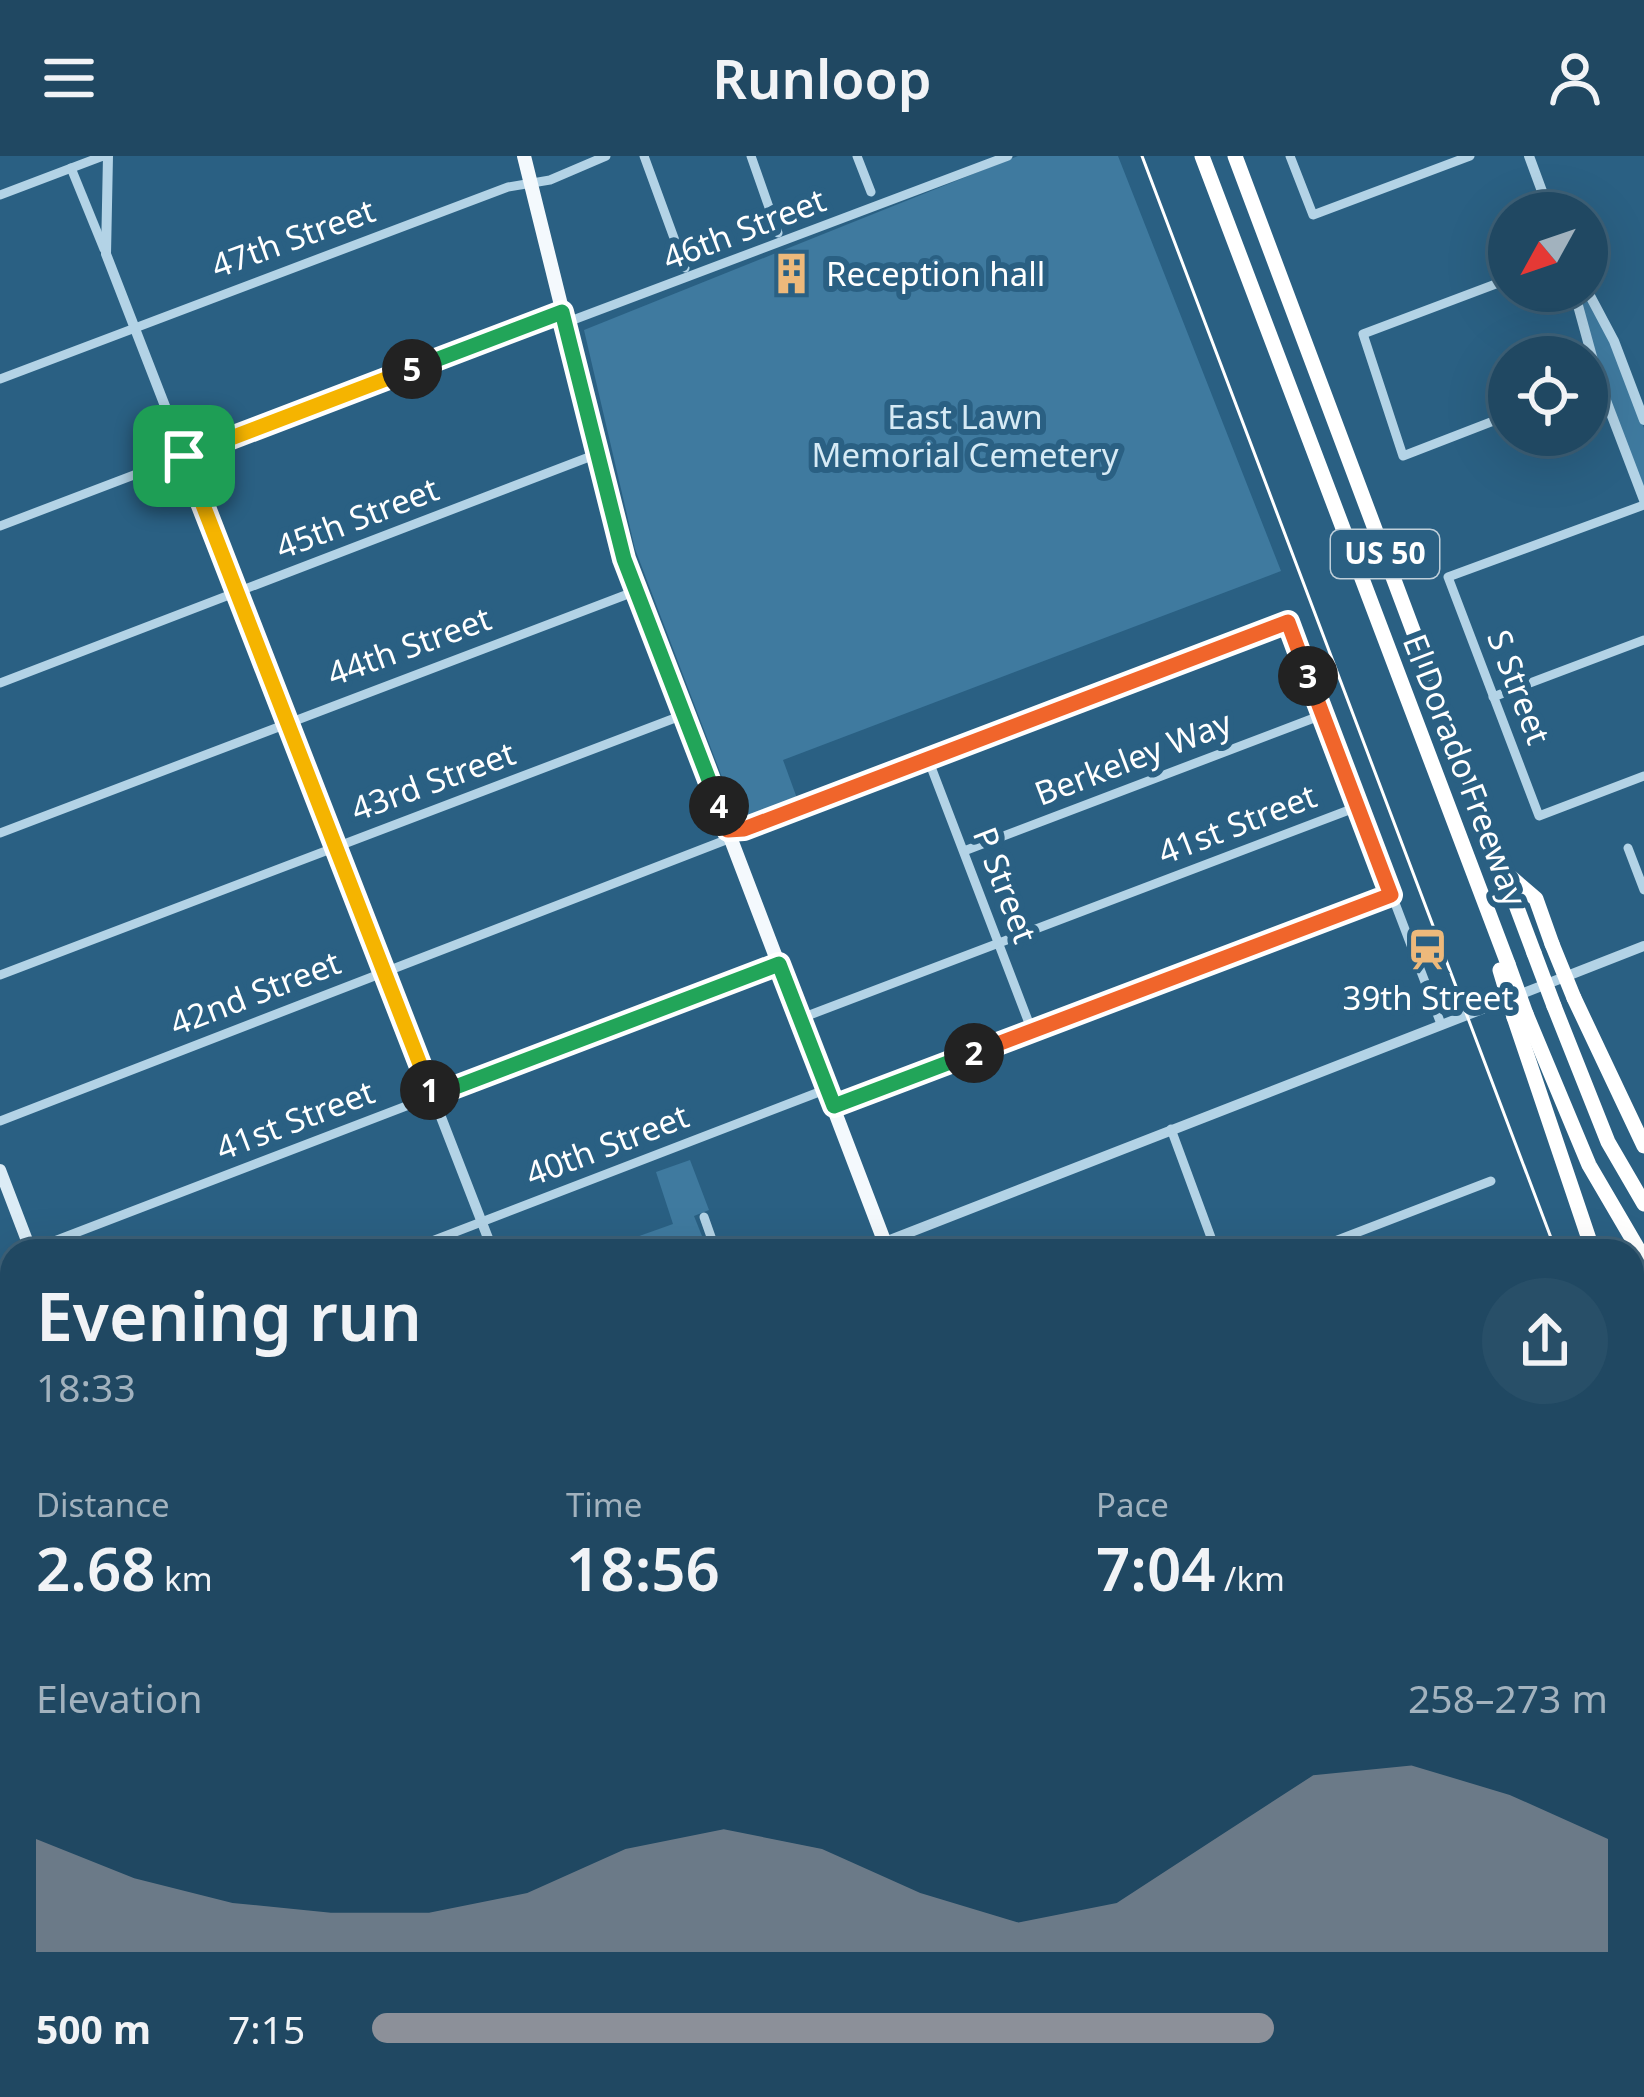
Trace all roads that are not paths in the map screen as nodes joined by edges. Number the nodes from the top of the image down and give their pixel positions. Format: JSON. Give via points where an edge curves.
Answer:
{"nodes":[{"id":1,"x":106,"y":156,"type":"edge"},
{"id":2,"x":524,"y":156,"type":"edge"},
{"id":3,"x":606,"y":156,"type":"edge"},
{"id":4,"x":644,"y":156,"type":"edge"},
{"id":5,"x":751,"y":156,"type":"edge"},
{"id":6,"x":857,"y":156,"type":"edge"},
{"id":7,"x":1008,"y":156,"type":"edge"},
{"id":8,"x":1202,"y":156,"type":"edge"},
{"id":9,"x":1235,"y":156,"type":"edge"},
{"id":10,"x":1290,"y":156,"type":"edge"},
{"id":11,"x":1470,"y":156,"type":"edge"},
{"id":12,"x":1529,"y":156,"type":"edge"},
{"id":13,"x":71,"y":168,"type":"junction"},
{"id":14,"x":531,"y":182,"type":"junction"},
{"id":15,"x":871,"y":192,"type":"dead end"},
{"id":16,"x":1542,"y":192,"type":"edge"},
{"id":17,"x":0,"y":195,"type":"edge"},
{"id":18,"x":778,"y":233,"type":"dead end"},
{"id":19,"x":106,"y":254,"type":"junction"},
{"id":20,"x":685,"y":268,"type":"dead end"},
{"id":21,"x":1488,"y":287,"type":"edge"},
{"id":22,"x":1599,"y":312,"type":"edge"},
{"id":23,"x":564,"y":317,"type":"junction"},
{"id":24,"x":134,"y":327,"type":"junction"},
{"id":25,"x":0,"y":379,"type":"edge"},
{"id":26,"x":1608,"y":419,"type":"edge"},
{"id":27,"x":1644,"y":420,"type":"edge"},
{"id":28,"x":1488,"y":423,"type":"edge"},
{"id":29,"x":597,"y":454,"type":"junction"},
{"id":30,"x":184,"y":456,"type":"junction"},
{"id":31,"x":1644,"y":502,"type":"edge"},
{"id":32,"x":0,"y":526,"type":"edge"},
{"id":33,"x":636,"y":591,"type":"junction"},
{"id":34,"x":237,"y":592,"type":"junction"},
{"id":35,"x":1644,"y":640,"type":"edge"},
{"id":36,"x":0,"y":683,"type":"edge"},
{"id":37,"x":1493,"y":697,"type":"junction"},
{"id":38,"x":683,"y":715,"type":"junction"},
{"id":39,"x":1322,"y":715,"type":"junction"},
{"id":40,"x":286,"y":721,"type":"junction"},
{"id":41,"x":928,"y":759,"type":"junction"},
{"id":42,"x":1644,"y":776,"type":"edge"},
{"id":43,"x":1358,"y":808,"type":"junction"},
{"id":44,"x":0,"y":833,"type":"edge"},
{"id":45,"x":729,"y":834,"type":"junction"},
{"id":46,"x":335,"y":846,"type":"junction"},
{"id":47,"x":1628,"y":848,"type":"dead end"},
{"id":48,"x":964,"y":851,"type":"junction"},
{"id":49,"x":1503,"y":871,"type":"junction"},
{"id":50,"x":1644,"y":890,"type":"edge"},
{"id":51,"x":1391,"y":895,"type":"junction"},
{"id":52,"x":998,"y":943,"type":"junction"},
{"id":53,"x":1644,"y":946,"type":"edge"},
{"id":54,"x":779,"y":964,"type":"junction"},
{"id":55,"x":384,"y":972,"type":"junction"},
{"id":56,"x":0,"y":975,"type":"edge"},
{"id":57,"x":1520,"y":1015,"type":"junction"},
{"id":58,"x":799,"y":1019,"type":"junction"},
{"id":59,"x":1441,"y":1024,"type":"junction"},
{"id":60,"x":1032,"y":1030,"type":"junction"},
{"id":61,"x":827,"y":1089,"type":"junction"},
{"id":62,"x":432,"y":1096,"type":"junction"},
{"id":63,"x":834,"y":1106,"type":"junction"},
{"id":64,"x":0,"y":1120,"type":"edge"},
{"id":65,"x":1172,"y":1129,"type":"junction"},
{"id":66,"x":1644,"y":1145,"type":"edge"},
{"id":67,"x":0,"y":1172,"type":"edge"},
{"id":68,"x":1491,"y":1181,"type":"dead end"},
{"id":69,"x":1644,"y":1204,"type":"edge"},
{"id":70,"x":704,"y":1216,"type":"dead end"},
{"id":71,"x":481,"y":1222,"type":"junction"},
{"id":72,"x":26,"y":1239,"type":"edge"},
{"id":73,"x":62,"y":1239,"type":"edge"},
{"id":74,"x":437,"y":1239,"type":"edge"},
{"id":75,"x":488,"y":1239,"type":"edge"},
{"id":76,"x":712,"y":1239,"type":"edge"},
{"id":77,"x":883,"y":1239,"type":"edge"},
{"id":78,"x":903,"y":1239,"type":"edge"},
{"id":79,"x":1212,"y":1239,"type":"edge"},
{"id":80,"x":1340,"y":1239,"type":"edge"},
{"id":81,"x":1589,"y":1239,"type":"edge"},
{"id":82,"x":1632,"y":1239,"type":"edge"}],
"edges":[{"from":1,"to":13,"type":"street"},
{"from":1,"to":19,"type":"street"},
{"from":2,"to":14,"type":"main road"},
{"from":3,"to":14,"type":"street","name":"47th Street"},
{"from":4,"to":20,"type":"street"},
{"from":5,"to":18,"type":"street"},
{"from":6,"to":15,"type":"street"},
{"from":7,"to":23,"type":"street","name":"46th Street"},
{"from":8,"to":57,"type":"highway","name":"El Dorado Freeway","number":"US 50","bridge":true},
{"from":9,"to":49,"type":"highway","name":"El Dorado Freeway","number":"US 50"},
{"from":10,"to":11,"type":"street","via":[[1312,215]]},
{"from":12,"to":16,"type":"street"},
{"from":13,"to":17,"type":"street"},
{"from":13,"to":19,"type":"street"},
{"from":14,"to":23,"type":"main road"},
{"from":14,"to":24,"type":"street","name":"47th Street"},
{"from":19,"to":24,"type":"street"},
{"from":21,"to":28,"type":"street","via":[[1364,334],[1403,456]]},
{"from":22,"to":27,"type":"street"},
{"from":23,"to":29,"type":"main road"},
{"from":23,"to":30,"type":"street","name":"46th Street"},
{"from":24,"to":25,"type":"street","name":"47th Street"},
{"from":24,"to":30,"type":"street"},
{"from":26,"to":31,"type":"street"},
{"from":29,"to":33,"type":"main road"},
{"from":29,"to":34,"type":"street","name":"45th Street"},
{"from":30,"to":32,"type":"street","name":"46th Street"},
{"from":30,"to":34,"type":"street"},
{"from":31,"to":37,"type":"street","name":"S Street","via":[[1448,577]]},
{"from":33,"to":38,"type":"main road"},
{"from":33,"to":40,"type":"street","name":"44th Street"},
{"from":34,"to":36,"type":"street","name":"45th Street"},
{"from":34,"to":40,"type":"street"},
{"from":35,"to":37,"type":"street"},
{"from":37,"to":42,"type":"street","name":"S Street","via":[[1539,816]]},
{"from":38,"to":45,"type":"main road"},
{"from":38,"to":46,"type":"street","name":"43rd Street"},
{"from":39,"to":41,"type":"street","name":"42nd Street","via":[[1288,622]]},
{"from":39,"to":43,"type":"street"},
{"from":39,"to":48,"type":"street","name":"Berkeley Way"},
{"from":40,"to":44,"type":"street","name":"44th Street"},
{"from":40,"to":46,"type":"street"},
{"from":41,"to":45,"type":"street","name":"42nd Street"},
{"from":41,"to":48,"type":"street","name":"P Street"},
{"from":43,"to":51,"type":"street"},
{"from":43,"to":52,"type":"street","name":"41st Street"},
{"from":45,"to":54,"type":"main road"},
{"from":45,"to":55,"type":"street","name":"42nd Street"},
{"from":46,"to":55,"type":"street"},
{"from":46,"to":56,"type":"street","name":"43rd Street"},
{"from":47,"to":50,"type":"street"},
{"from":48,"to":52,"type":"street","name":"P Street"},
{"from":49,"to":66,"type":"highway","bridge":true,"via":[[1536,899]]},
{"from":49,"to":69,"type":"highway","name":"El Dorado Freeway","number":"US 50","bridge":true,"via":[[1608,1142]]},
{"from":51,"to":59,"type":"street"},
{"from":51,"to":60,"type":"street"},
{"from":52,"to":58,"type":"street","name":"41st Street"},
{"from":52,"to":60,"type":"street","name":"P Street"},
{"from":53,"to":59,"type":"street"},
{"from":54,"to":58,"type":"main road"},
{"from":54,"to":62,"type":"street","name":"41st Street"},
{"from":55,"to":62,"type":"street"},
{"from":55,"to":64,"type":"street","name":"42nd Street"},
{"from":57,"to":81,"type":"highway"},
{"from":57,"to":82,"type":"highway"},
{"from":58,"to":61,"type":"main road"},
{"from":59,"to":65,"type":"street"},
{"from":60,"to":63,"type":"street"},
{"from":61,"to":63,"type":"main road"},
{"from":61,"to":71,"type":"street","name":"40th Street"},
{"from":62,"to":71,"type":"street"},
{"from":62,"to":73,"type":"street","name":"41st Street"},
{"from":63,"to":77,"type":"main road"},
{"from":65,"to":78,"type":"street"},
{"from":65,"to":79,"type":"street"},
{"from":67,"to":72,"type":"main road"},
{"from":68,"to":80,"type":"street"},
{"from":70,"to":76,"type":"street"},
{"from":71,"to":74,"type":"street","name":"40th Street"},
{"from":71,"to":75,"type":"street"}]}
